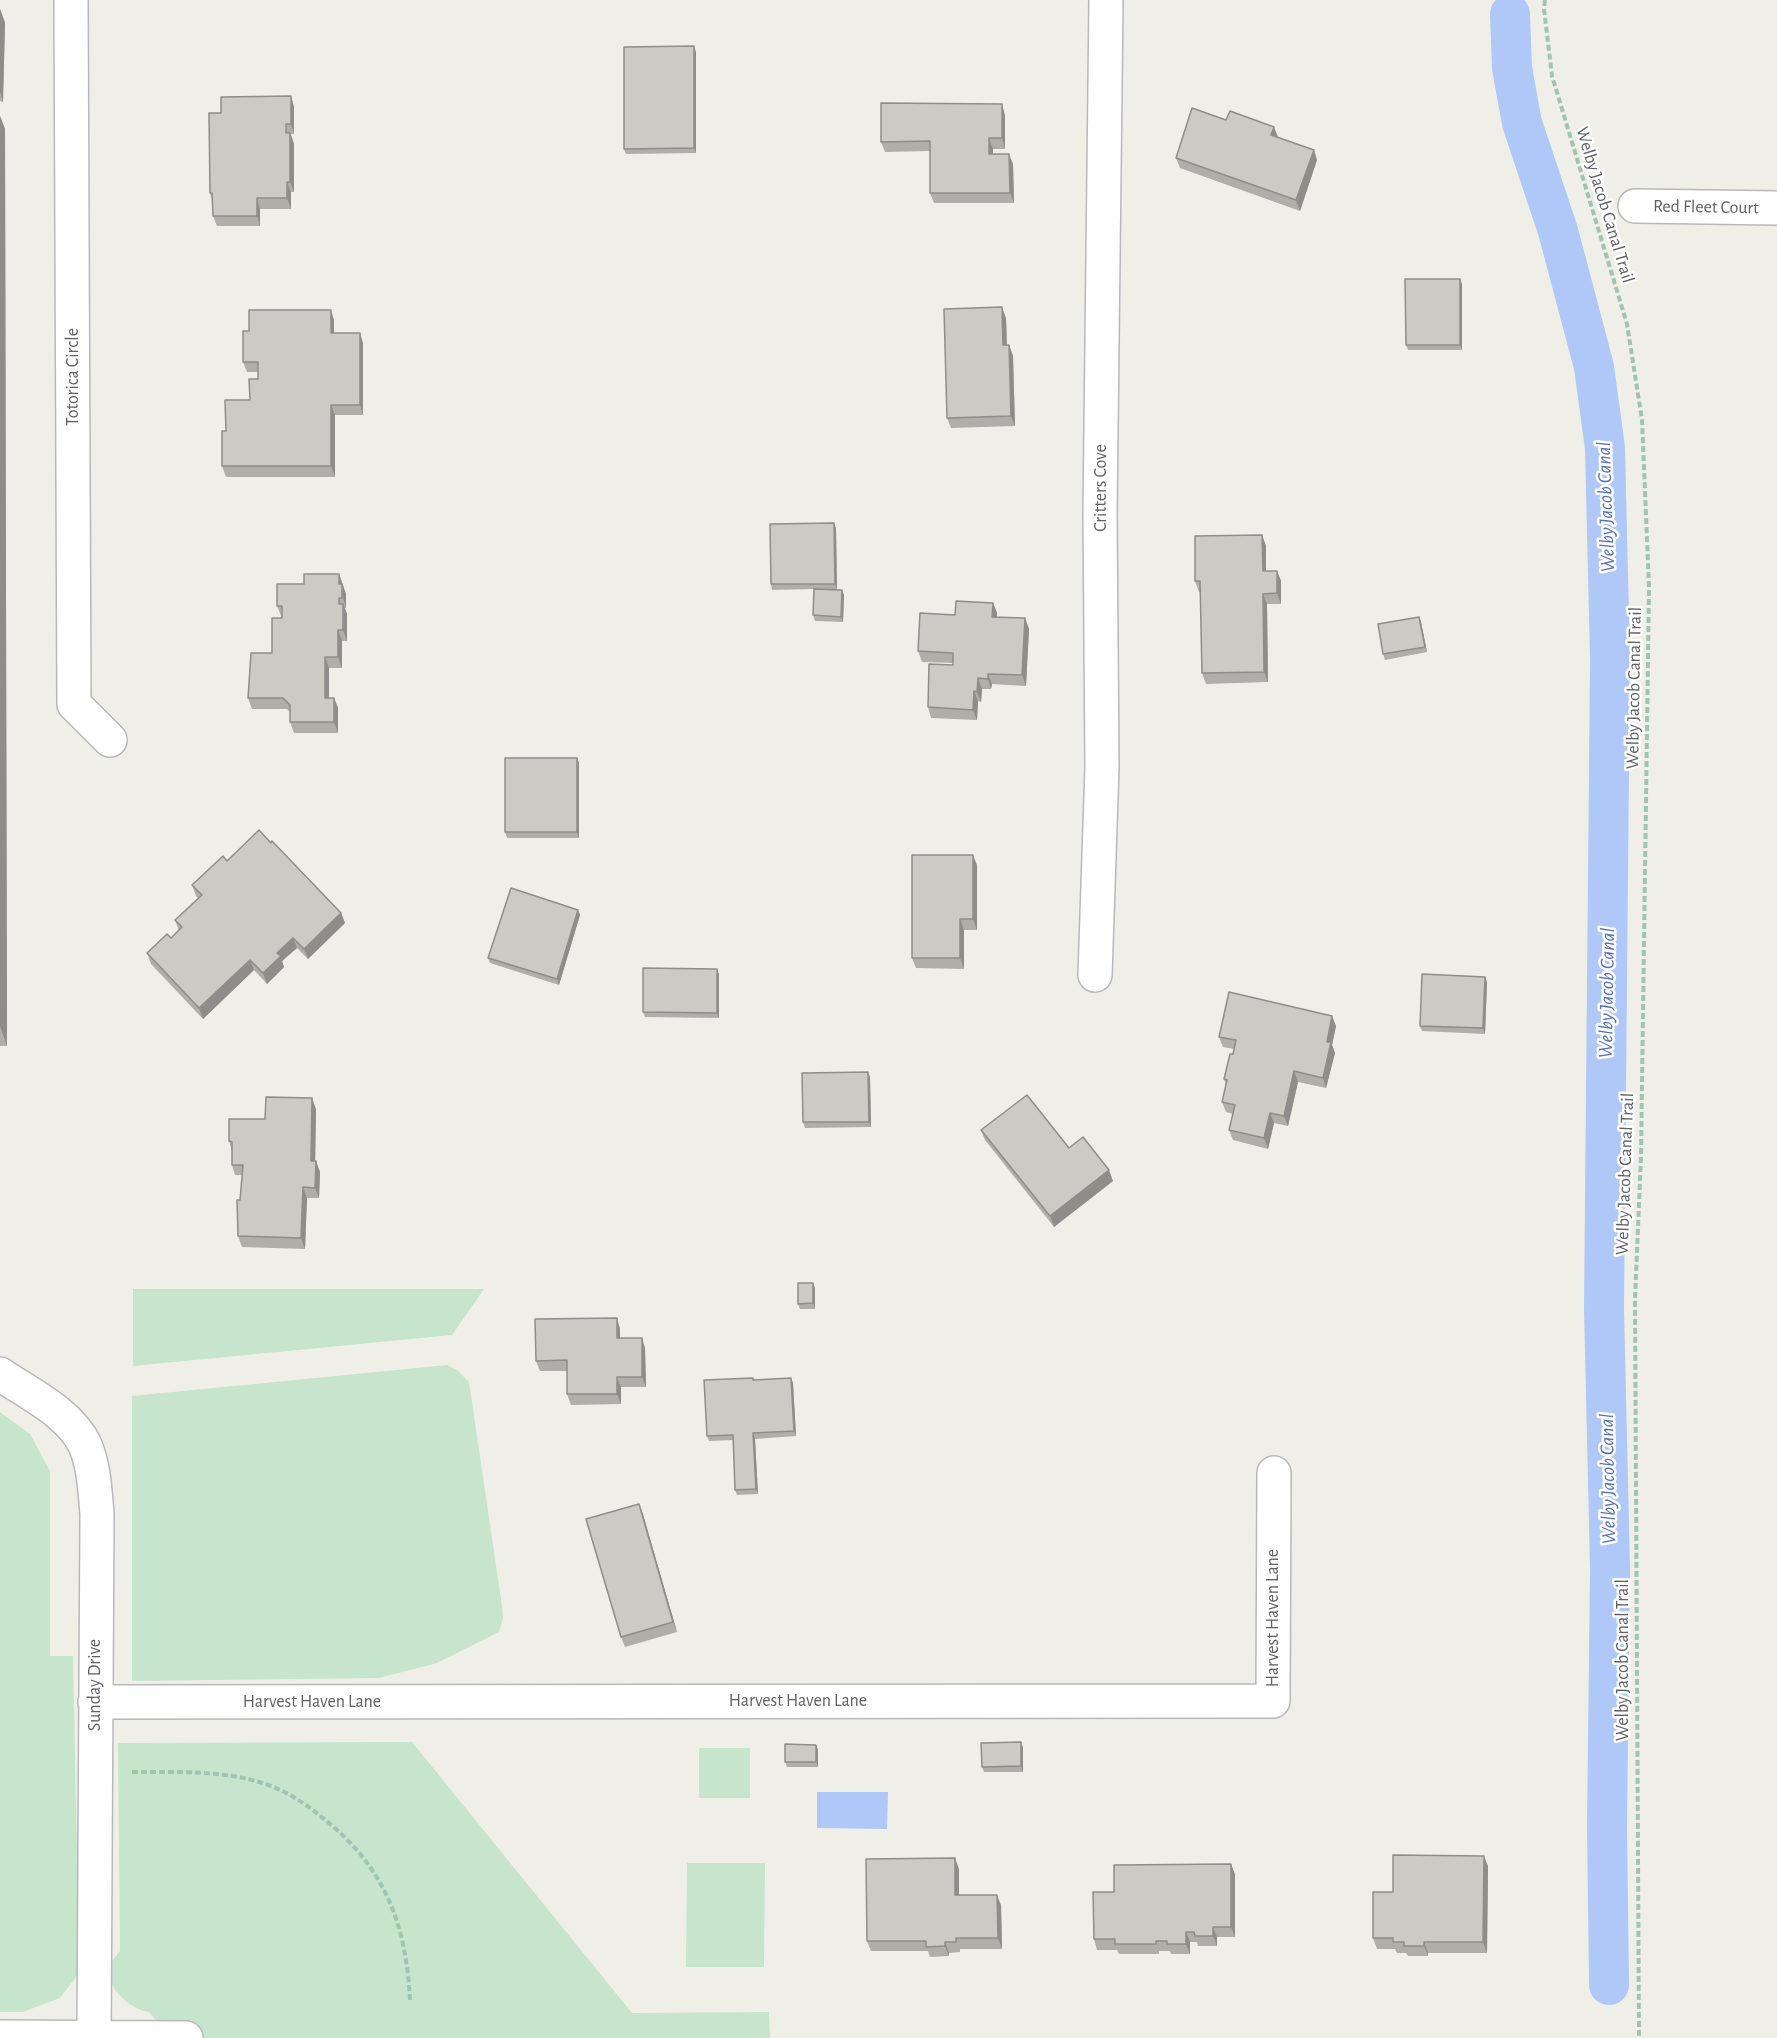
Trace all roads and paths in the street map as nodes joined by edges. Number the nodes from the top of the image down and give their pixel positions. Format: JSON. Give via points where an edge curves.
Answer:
{"nodes":[{"id":1,"x":71,"y":0,"type":"edge"},
{"id":2,"x":1106,"y":0,"type":"edge"},
{"id":3,"x":1545,"y":0,"type":"edge"},
{"id":4,"x":1635,"y":206,"type":"dead end"},
{"id":5,"x":1777,"y":208,"type":"edge"},
{"id":6,"x":110,"y":740,"type":"dead end"},
{"id":7,"x":1095,"y":975,"type":"dead end"},
{"id":8,"x":0,"y":1374,"type":"edge"},
{"id":9,"x":1274,"y":1473,"type":"dead end"},
{"id":10,"x":95,"y":1702,"type":"junction"},
{"id":11,"x":132,"y":1772,"type":"dead end"},
{"id":12,"x":410,"y":2000,"type":"dead end"},
{"id":13,"x":0,"y":2037,"type":"edge"},
{"id":14,"x":94,"y":2037,"type":"edge"},
{"id":15,"x":186,"y":2038,"type":"edge"},
{"id":16,"x":1639,"y":2038,"type":"edge"}],
"edges":[{"from":1,"to":6,"type":"street","name":"Totorica Circle","via":[[74,705]]},
{"from":2,"to":7,"type":"street","name":"Critters Cove","via":[[1100,514],[1102,767]]},
{"from":3,"to":16,"type":"path","name":"Welby Jacob Canal Trail","via":[[1552,76],[1627,324],[1643,432],[1649,587],[1641,1157],[1635,1299]]},
{"from":4,"to":5,"type":"street","name":"Red Fleet Court"},
{"from":8,"to":10,"type":"street","name":"Sunday Drive","via":[[58,1413],[85,1446],[94,1479],[97,1514]]},
{"from":9,"to":10,"type":"street","name":"Harvest Haven Lane","via":[[1273,1701]]},
{"from":10,"to":14,"type":"street","name":"Sunday Drive"},
{"from":11,"to":12,"type":"path","via":[[201,1772],[261,1782],[308,1806],[332,1825],[353,1844],[386,1893],[405,1952]]},
{"from":13,"to":14,"type":"street"},
{"from":14,"to":15,"type":"street"}]}
